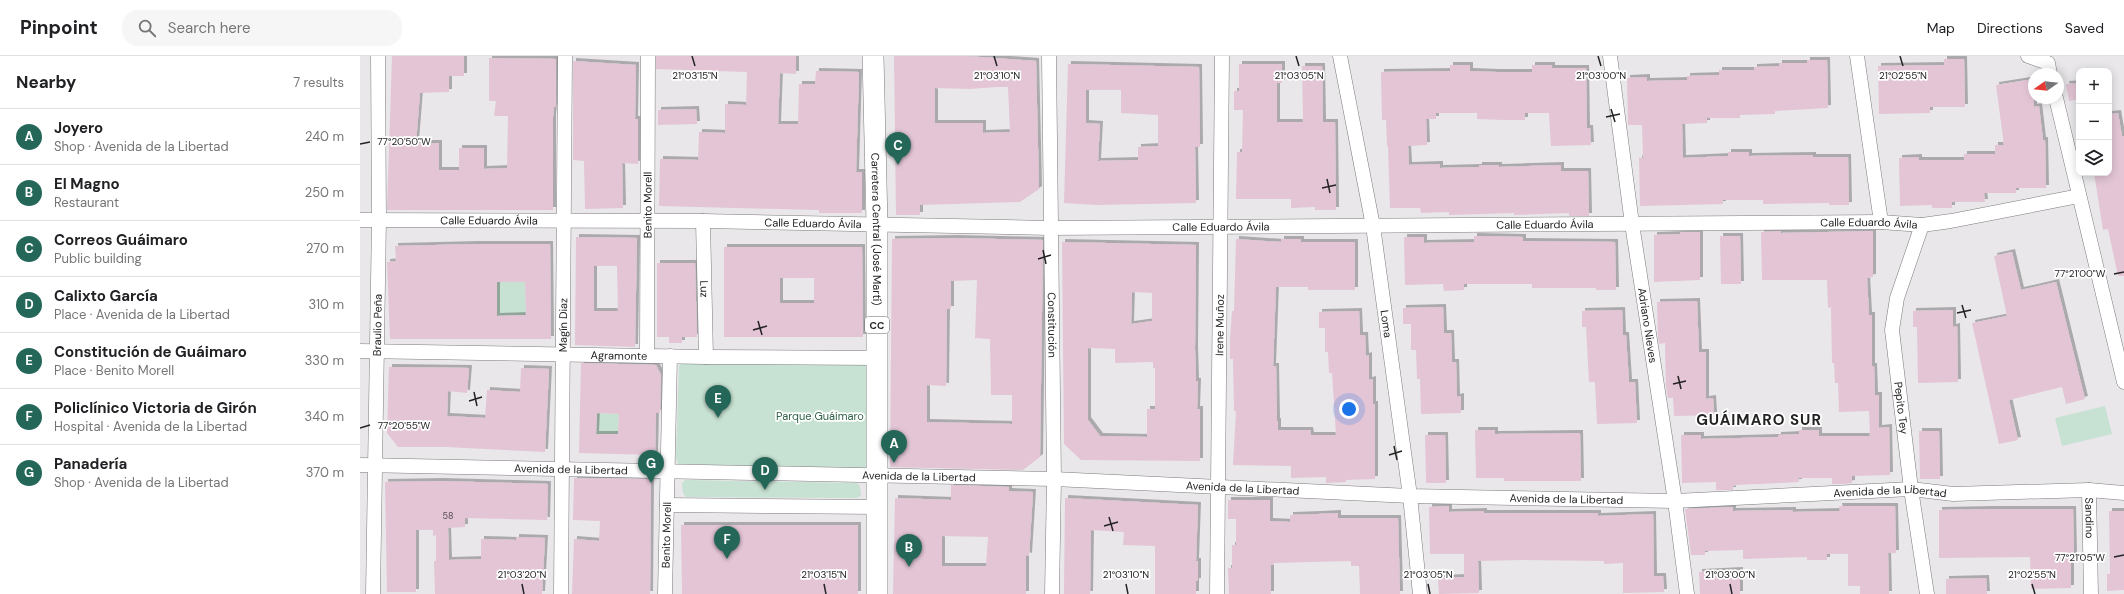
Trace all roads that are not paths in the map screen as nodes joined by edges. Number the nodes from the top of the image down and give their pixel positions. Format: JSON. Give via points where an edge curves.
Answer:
{"nodes":[{"id":1,"x":378,"y":56,"type":"edge"},
{"id":2,"x":565,"y":56,"type":"edge"},
{"id":3,"x":648,"y":56,"type":"edge"},
{"id":4,"x":873,"y":56,"type":"edge"},
{"id":5,"x":1049,"y":56,"type":"edge"},
{"id":6,"x":1222,"y":56,"type":"edge"},
{"id":7,"x":1340,"y":56,"type":"edge"},
{"id":8,"x":1610,"y":56,"type":"edge"},
{"id":9,"x":1857,"y":56,"type":"edge"},
{"id":10,"x":2028,"y":56,"type":"edge"},
{"id":11,"x":2049,"y":68,"type":"edge"},
{"id":12,"x":2057,"y":104,"type":"edge"},
{"id":13,"x":2079,"y":196,"type":"junction"},
{"id":14,"x":379,"y":219,"type":"junction"},
{"id":15,"x":360,"y":220,"type":"edge"},
{"id":16,"x":565,"y":220,"type":"junction"},
{"id":17,"x":646,"y":221,"type":"junction"},
{"id":18,"x":703,"y":221,"type":"junction"},
{"id":19,"x":1881,"y":222,"type":"junction"},
{"id":20,"x":877,"y":224,"type":"junction"},
{"id":21,"x":1632,"y":224,"type":"junction"},
{"id":22,"x":1922,"y":225,"type":"junction"},
{"id":23,"x":1373,"y":226,"type":"junction"},
{"id":24,"x":1220,"y":227,"type":"junction"},
{"id":25,"x":1050,"y":228,"type":"junction"},
{"id":26,"x":360,"y":351,"type":"edge"},
{"id":27,"x":377,"y":351,"type":"junction"},
{"id":28,"x":563,"y":354,"type":"junction"},
{"id":29,"x":648,"y":355,"type":"junction"},
{"id":30,"x":670,"y":356,"type":"junction"},
{"id":31,"x":706,"y":357,"type":"junction"},
{"id":32,"x":878,"y":358,"type":"junction"},
{"id":33,"x":2124,"y":382,"type":"edge"},
{"id":34,"x":360,"y":465,"type":"edge"},
{"id":35,"x":375,"y":465,"type":"junction"},
{"id":36,"x":562,"y":470,"type":"junction"},
{"id":37,"x":667,"y":472,"type":"junction"},
{"id":38,"x":878,"y":475,"type":"junction"},
{"id":39,"x":1054,"y":479,"type":"junction"},
{"id":40,"x":1218,"y":487,"type":"junction"},
{"id":41,"x":1910,"y":489,"type":"junction"},
{"id":42,"x":2089,"y":490,"type":"junction"},
{"id":43,"x":2124,"y":493,"type":"edge"},
{"id":44,"x":1410,"y":496,"type":"junction"},
{"id":45,"x":1676,"y":500,"type":"junction"},
{"id":46,"x":667,"y":506,"type":"junction"},
{"id":47,"x":878,"y":507,"type":"junction"},
{"id":48,"x":373,"y":594,"type":"edge"},
{"id":49,"x":561,"y":594,"type":"edge"},
{"id":50,"x":665,"y":594,"type":"edge"},
{"id":51,"x":877,"y":594,"type":"edge"},
{"id":52,"x":1052,"y":594,"type":"edge"},
{"id":53,"x":1217,"y":594,"type":"edge"},
{"id":54,"x":1420,"y":594,"type":"edge"},
{"id":55,"x":1687,"y":594,"type":"edge"},
{"id":56,"x":1927,"y":594,"type":"edge"},
{"id":57,"x":2091,"y":594,"type":"edge"}],
"edges":[{"from":1,"to":14,"type":"street","name":"Braulio Peña"},
{"from":2,"to":16,"type":"street","name":"Magín Diaz"},
{"from":3,"to":17,"type":"street","name":"Benito Morell"},
{"from":4,"to":20,"type":"highway","name":"Carretera Central (José Martí)","number":"CC"},
{"from":5,"to":25,"type":"street","name":"Constitución"},
{"from":6,"to":24,"type":"street","name":"Irene Muñoz"},
{"from":7,"to":23,"type":"street","name":"Loma"},
{"from":8,"to":21,"type":"street","name":"Adriano Nieves"},
{"from":9,"to":19,"type":"street"},
{"from":10,"to":11,"type":"street","via":[[2048,63]]},
{"from":12,"to":13,"type":"street"},
{"from":13,"to":22,"type":"street","name":"Calle Eduardo Ávila"},
{"from":13,"to":33,"type":"street"},
{"from":14,"to":15,"type":"street","name":"Calle Eduardo Ávila"},
{"from":14,"to":16,"type":"street","name":"Calle Eduardo Ávila"},
{"from":14,"to":27,"type":"street","name":"Braulio Peña"},
{"from":16,"to":17,"type":"street","name":"Calle Eduardo Ávila"},
{"from":16,"to":28,"type":"street","name":"Magín Diaz"},
{"from":17,"to":18,"type":"street","name":"Calle Eduardo Ávila"},
{"from":17,"to":29,"type":"street","name":"Benito Morell"},
{"from":18,"to":20,"type":"street","name":"Calle Eduardo Ávila"},
{"from":18,"to":31,"type":"street","name":"Luz"},
{"from":19,"to":21,"type":"street","name":"Calle Eduardo Ávila"},
{"from":19,"to":22,"type":"street","name":"Calle Eduardo Ávila"},
{"from":20,"to":25,"type":"street","name":"Calle Eduardo Ávila"},
{"from":20,"to":32,"type":"highway","name":"Carretera Central (José Martí)","number":"CC"},
{"from":21,"to":23,"type":"street","name":"Calle Eduardo Ávila"},
{"from":21,"to":45,"type":"street","name":"Adriano Nieves"},
{"from":22,"to":41,"type":"street","name":"Pepito Tey","via":[[1897,298],[1892,330]]},
{"from":23,"to":24,"type":"street","name":"Calle Eduardo Ávila"},
{"from":23,"to":44,"type":"street","name":"Loma"},
{"from":24,"to":25,"type":"street","name":"Calle Eduardo Ávila"},
{"from":24,"to":40,"type":"street","name":"Irene Muñoz"},
{"from":25,"to":39,"type":"street","name":"Constitución"},
{"from":26,"to":27,"type":"street","name":"Agramonte"},
{"from":27,"to":28,"type":"street","name":"Agramonte"},
{"from":27,"to":35,"type":"street","name":"Braulio Peña"},
{"from":28,"to":29,"type":"street","name":"Agramonte"},
{"from":28,"to":36,"type":"street","name":"Magín Diaz"},
{"from":29,"to":30,"type":"street","name":"Agramonte"},
{"from":30,"to":31,"type":"street","name":"Agramonte"},
{"from":30,"to":37,"type":"street","name":"Benito Morell"},
{"from":31,"to":32,"type":"street","name":"Agramonte"},
{"from":32,"to":38,"type":"highway","name":"Carretera Central (José Martí)","number":"CC"},
{"from":34,"to":35,"type":"street","name":"Avenida de la Libertad"},
{"from":35,"to":36,"type":"street","name":"Avenida de la Libertad"},
{"from":35,"to":48,"type":"street","name":"Braulio Peña"},
{"from":36,"to":37,"type":"street","name":"Avenida de la Libertad"},
{"from":36,"to":49,"type":"street","name":"Magín Diaz"},
{"from":37,"to":38,"type":"street","name":"Avenida de la Libertad"},
{"from":37,"to":46,"type":"street","name":"Benito Morell"},
{"from":38,"to":39,"type":"street","name":"Avenida de la Libertad"},
{"from":38,"to":47,"type":"highway","name":"Carretera Central (José Martí)","number":"CC"},
{"from":39,"to":40,"type":"street","name":"Avenida de la Libertad"},
{"from":39,"to":52,"type":"street","name":"Constitución"},
{"from":40,"to":44,"type":"street","name":"Avenida de la Libertad"},
{"from":40,"to":53,"type":"street","name":"Irene Muñoz"},
{"from":41,"to":42,"type":"street","name":"Avenida de la Libertad","via":[[1953,494]]},
{"from":41,"to":45,"type":"street","name":"Avenida de la Libertad"},
{"from":41,"to":56,"type":"street","name":"Pepito Tey"},
{"from":42,"to":43,"type":"street","name":"Avenida de la Libertad"},
{"from":42,"to":57,"type":"street","name":"Sandino"},
{"from":44,"to":45,"type":"street","name":"Avenida de la Libertad"},
{"from":44,"to":54,"type":"street","name":"Loma"},
{"from":45,"to":55,"type":"street","name":"Adriano Nieves"},
{"from":46,"to":47,"type":"street"},
{"from":46,"to":50,"type":"street","name":"Benito Morell"},
{"from":47,"to":51,"type":"highway","name":"Carretera Central (José Martí)","number":"CC"}]}
